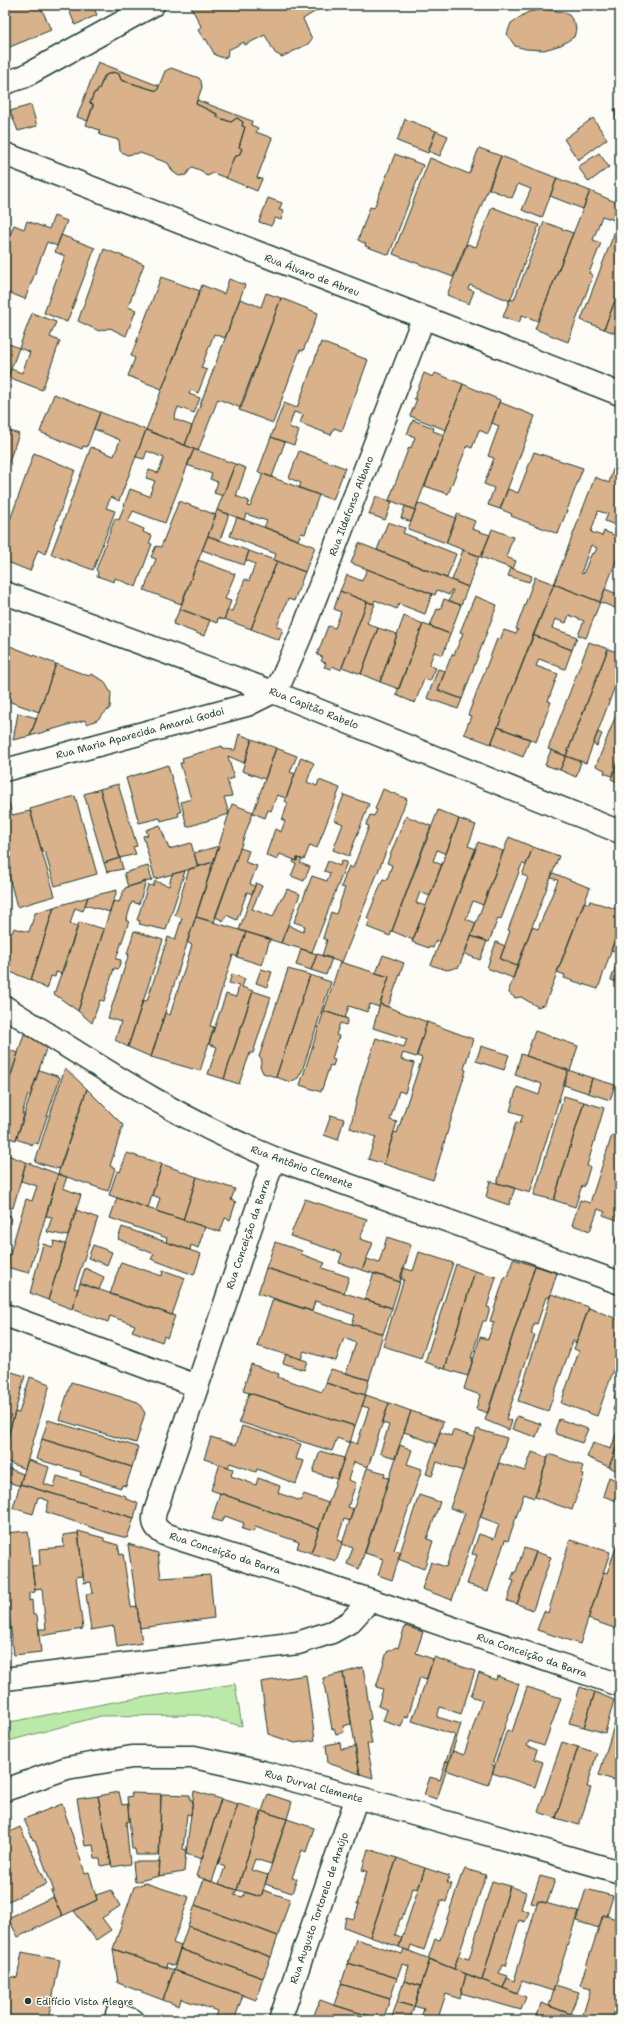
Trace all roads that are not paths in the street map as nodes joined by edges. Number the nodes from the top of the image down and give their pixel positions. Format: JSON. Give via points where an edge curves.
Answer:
{"nodes":[{"id":1,"x":153,"y":5,"type":"edge"},
{"id":2,"x":5,"y":83,"type":"edge"},
{"id":3,"x":5,"y":154,"type":"edge"},
{"id":4,"x":423,"y":319,"type":"junction"},
{"id":5,"x":620,"y":394,"type":"edge"},
{"id":6,"x":5,"y":593,"type":"edge"},
{"id":7,"x":273,"y":692,"type":"junction"},
{"id":8,"x":5,"y":770,"type":"edge"},
{"id":9,"x":620,"y":832,"type":"edge"},
{"id":10,"x":5,"y":1007,"type":"edge"},
{"id":11,"x":274,"y":1158,"type":"junction"},
{"id":12,"x":620,"y":1283,"type":"edge"},
{"id":13,"x":5,"y":1315,"type":"edge"},
{"id":14,"x":197,"y":1386,"type":"junction"},
{"id":15,"x":370,"y":1600,"type":"junction"},
{"id":16,"x":5,"y":1679,"type":"edge"},
{"id":17,"x":620,"y":1685,"type":"edge"},
{"id":18,"x":5,"y":1790,"type":"edge"},
{"id":19,"x":357,"y":1796,"type":"junction"},
{"id":20,"x":620,"y":1872,"type":"edge"},
{"id":21,"x":280,"y":2020,"type":"edge"}],
"edges":[{"from":1,"to":2,"type":"street","via":[[23,77]]},
{"from":3,"to":4,"type":"street","name":"Rua Álvaro de Abreu"},
{"from":4,"to":5,"type":"street","name":"Rua Álvaro de Abreu"},
{"from":4,"to":7,"type":"street","name":"Rua Ildefonso Albano","via":[[301,635],[281,681]]},
{"from":6,"to":7,"type":"street","name":"Rua Capitão Rabelo"},
{"from":7,"to":8,"type":"street","name":"Rua Maria Aparecida Amaral Godoi","via":[[247,705]]},
{"from":7,"to":9,"type":"street","name":"Rua Capitão Rabelo"},
{"from":10,"to":11,"type":"street","name":"Rua Antônio Clemente","via":[[147,1096],[231,1140]]},
{"from":11,"to":12,"type":"street","name":"Rua Antônio Clemente"},
{"from":11,"to":14,"type":"street","name":"Rua Conceição da Barra"},
{"from":13,"to":14,"type":"street"},
{"from":14,"to":15,"type":"street","name":"Rua Conceição da Barra","via":[[155,1512],[153,1521],[156,1529],[164,1534]]},
{"from":15,"to":16,"type":"street","via":[[350,1622],[332,1632],[298,1643]]},
{"from":15,"to":17,"type":"street","name":"Rua Conceição da Barra"},
{"from":18,"to":19,"type":"street","name":"Rua Durval Clemente","via":[[67,1768],[132,1757],[194,1757]]},
{"from":19,"to":20,"type":"street","name":"Rua Durval Clemente"},
{"from":19,"to":21,"type":"street","name":"Rua Augusto Tortorelo de Araújo"}]}
